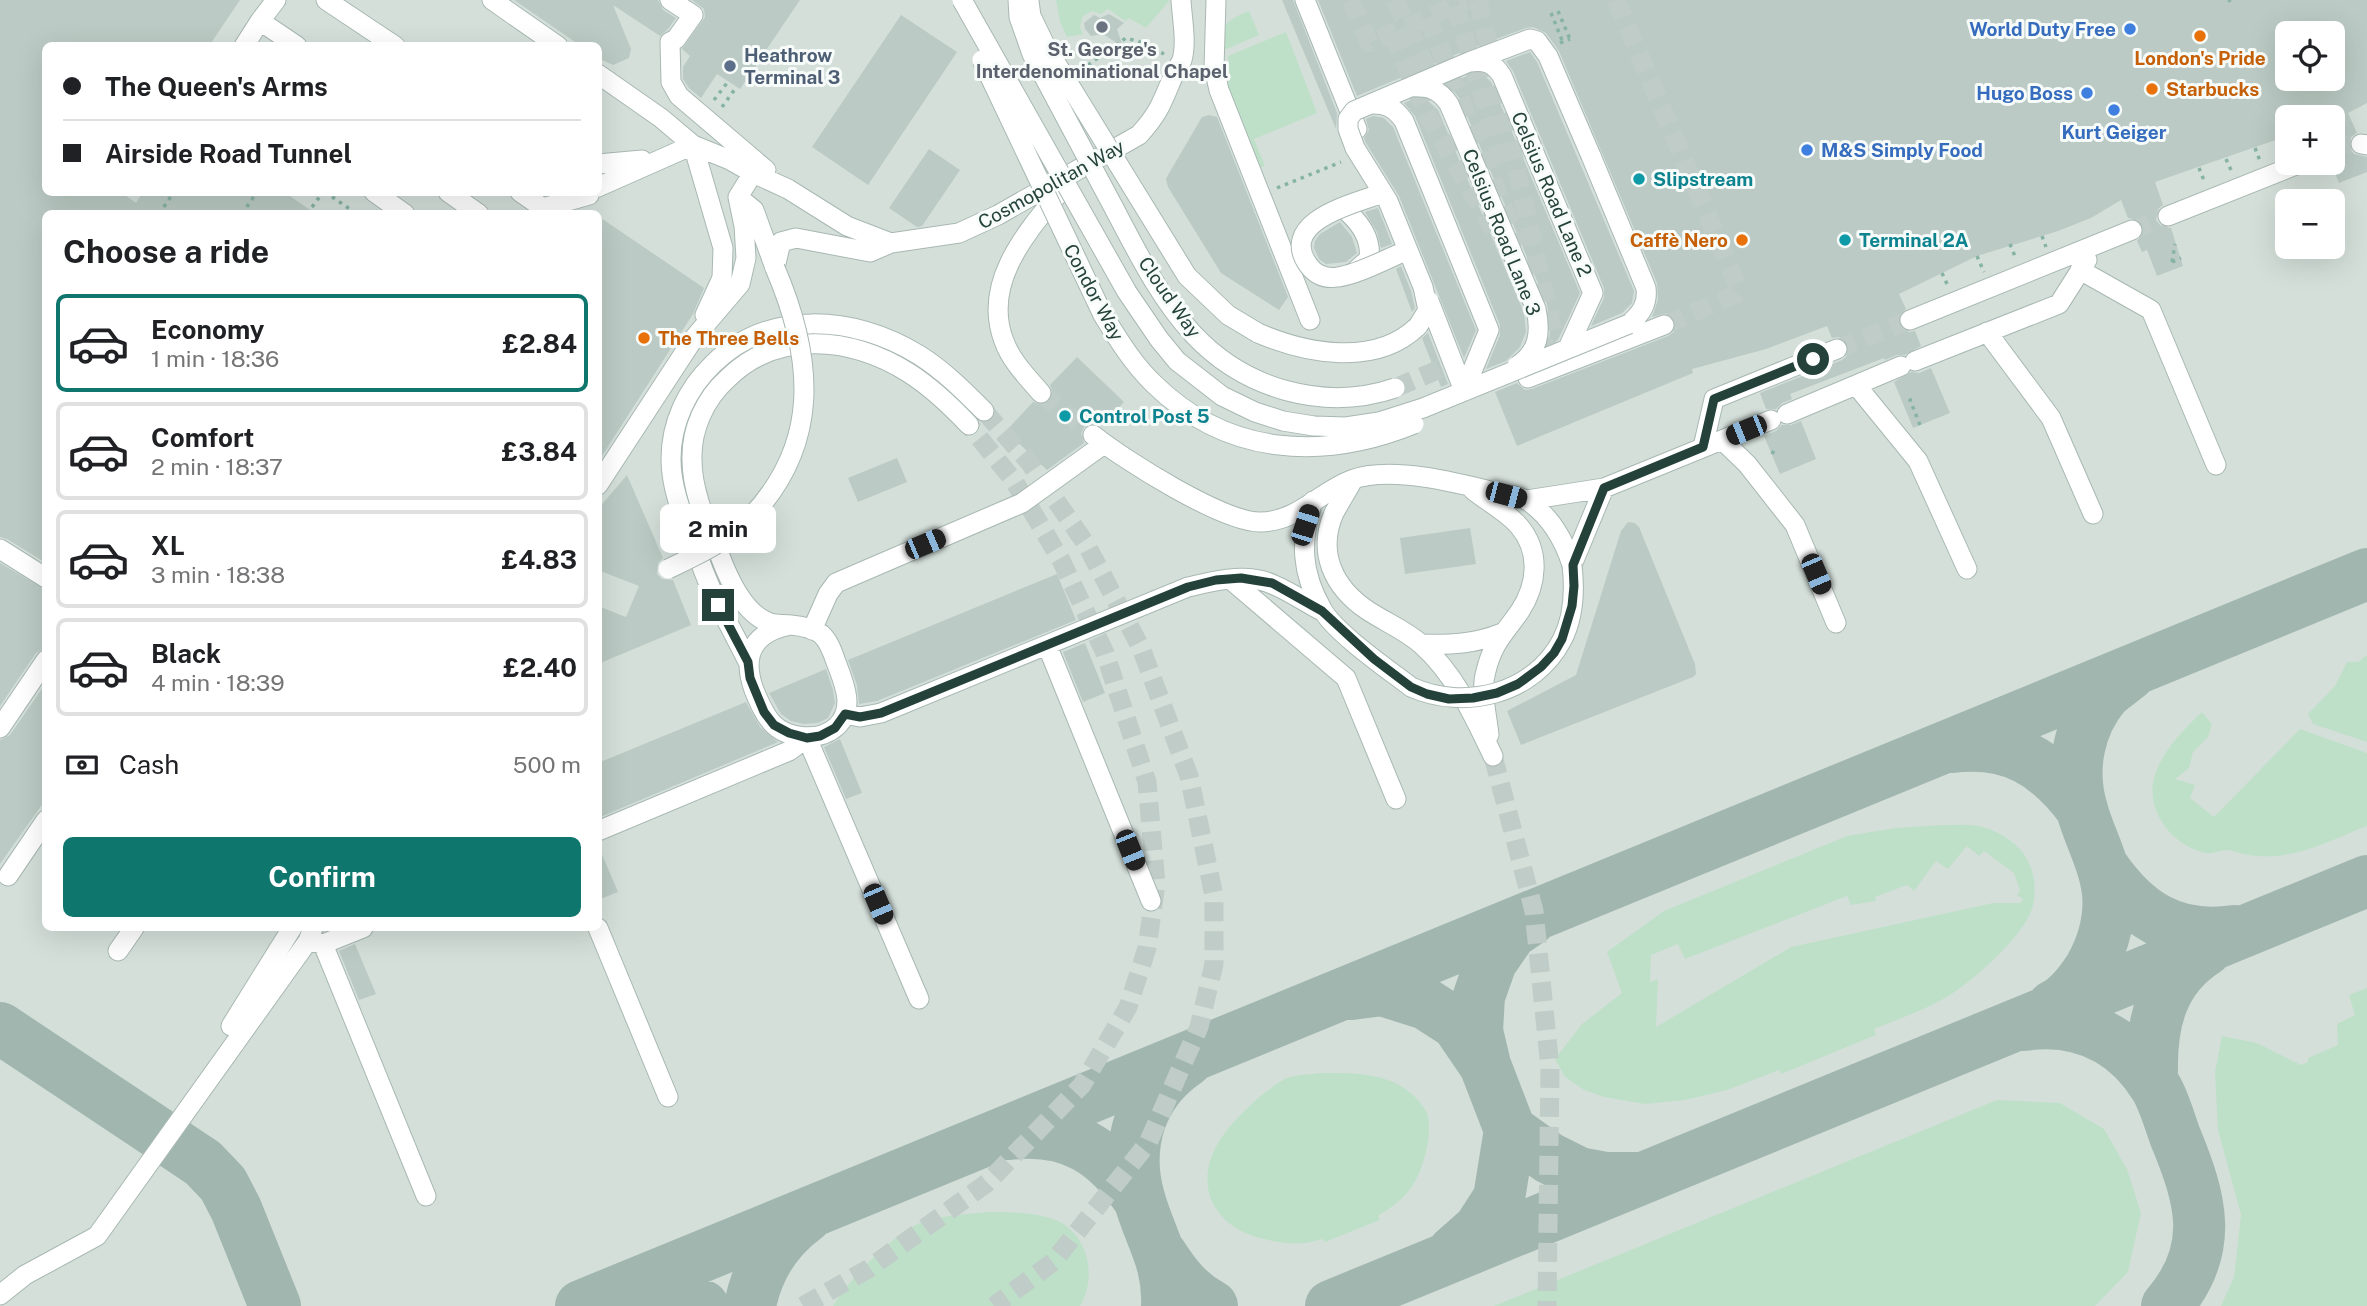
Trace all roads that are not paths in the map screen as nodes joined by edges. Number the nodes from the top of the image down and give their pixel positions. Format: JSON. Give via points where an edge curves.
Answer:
{"nodes":[{"id":1,"x":276,"y":0,"type":"edge"},
{"id":2,"x":326,"y":0,"type":"edge"},
{"id":3,"x":492,"y":0,"type":"edge"},
{"id":4,"x":670,"y":0,"type":"edge"},
{"id":5,"x":955,"y":0,"type":"edge"},
{"id":6,"x":962,"y":0,"type":"edge"},
{"id":7,"x":1018,"y":0,"type":"edge"},
{"id":8,"x":1029,"y":0,"type":"edge"},
{"id":9,"x":1181,"y":0,"type":"edge"},
{"id":10,"x":1216,"y":0,"type":"edge"},
{"id":11,"x":1305,"y":0,"type":"edge"},
{"id":12,"x":260,"y":21,"type":"junction"},
{"id":13,"x":247,"y":42,"type":"edge"},
{"id":14,"x":291,"y":42,"type":"edge"},
{"id":15,"x":389,"y":42,"type":"edge"},
{"id":16,"x":552,"y":42,"type":"edge"},
{"id":17,"x":1469,"y":62,"type":"junction"},
{"id":18,"x":602,"y":77,"type":"edge"},
{"id":19,"x":1409,"y":87,"type":"junction"},
{"id":20,"x":1365,"y":105,"type":"junction"},
{"id":21,"x":693,"y":145,"type":"junction"},
{"id":22,"x":657,"y":159,"type":"junction"},
{"id":23,"x":602,"y":164,"type":"edge"},
{"id":24,"x":1080,"y":168,"type":"junction"},
{"id":25,"x":753,"y":173,"type":"junction"},
{"id":26,"x":2275,"y":173,"type":"edge"},
{"id":27,"x":602,"y":186,"type":"edge"},
{"id":28,"x":788,"y":189,"type":"junction"},
{"id":29,"x":1383,"y":192,"type":"junction"},
{"id":30,"x":380,"y":196,"type":"edge"},
{"id":31,"x":454,"y":196,"type":"edge"},
{"id":32,"x":526,"y":196,"type":"edge"},
{"id":33,"x":578,"y":196,"type":"edge"},
{"id":34,"x":738,"y":197,"type":"junction"},
{"id":35,"x":1343,"y":208,"type":"junction"},
{"id":36,"x":399,"y":210,"type":"edge"},
{"id":37,"x":473,"y":210,"type":"edge"},
{"id":38,"x":2168,"y":216,"type":"tunnel mouth"},
{"id":39,"x":2133,"y":230,"type":"tunnel mouth"},
{"id":40,"x":891,"y":243,"type":"junction"},
{"id":41,"x":2097,"y":244,"type":"junction"},
{"id":42,"x":723,"y":248,"type":"junction"},
{"id":43,"x":1408,"y":250,"type":"junction"},
{"id":44,"x":746,"y":258,"type":"junction"},
{"id":45,"x":775,"y":268,"type":"junction"},
{"id":46,"x":2080,"y":270,"type":"junction"},
{"id":47,"x":1353,"y":273,"type":"junction"},
{"id":48,"x":1423,"y":287,"type":"junction"},
{"id":49,"x":1310,"y":320,"type":"dead end"},
{"id":50,"x":1910,"y":320,"type":"tunnel mouth"},
{"id":51,"x":1664,"y":325,"type":"tunnel mouth"},
{"id":52,"x":1987,"y":332,"type":"junction"},
{"id":53,"x":694,"y":338,"type":"junction"},
{"id":54,"x":1568,"y":348,"type":"junction"},
{"id":55,"x":1837,"y":349,"type":"tunnel mouth"},
{"id":56,"x":1486,"y":381,"type":"junction"},
{"id":57,"x":1856,"y":386,"type":"junction"},
{"id":58,"x":1395,"y":388,"type":"tunnel mouth"},
{"id":59,"x":1041,"y":394,"type":"tunnel mouth"},
{"id":60,"x":1463,"y":398,"type":"junction"},
{"id":61,"x":984,"y":411,"type":"tunnel mouth"},
{"id":62,"x":969,"y":425,"type":"tunnel mouth"},
{"id":63,"x":1722,"y":440,"type":"junction"},
{"id":64,"x":1703,"y":447,"type":"junction"},
{"id":65,"x":2216,"y":465,"type":"dead end"},
{"id":66,"x":602,"y":479,"type":"edge"},
{"id":67,"x":1353,"y":479,"type":"junction"},
{"id":68,"x":1465,"y":484,"type":"junction"},
{"id":69,"x":1604,"y":488,"type":"junction"},
{"id":70,"x":1313,"y":500,"type":"junction"},
{"id":71,"x":1527,"y":500,"type":"junction"},
{"id":72,"x":2093,"y":514,"type":"dead end"},
{"id":73,"x":0,"y":550,"type":"edge"},
{"id":74,"x":1573,"y":565,"type":"junction"},
{"id":75,"x":668,"y":569,"type":"dead end"},
{"id":76,"x":1967,"y":569,"type":"dead end"},
{"id":77,"x":42,"y":576,"type":"edge"},
{"id":78,"x":1230,"y":579,"type":"junction"},
{"id":79,"x":1322,"y":611,"type":"junction"},
{"id":80,"x":1836,"y":623,"type":"dead end"},
{"id":81,"x":791,"y":625,"type":"junction"},
{"id":82,"x":812,"y":630,"type":"junction"},
{"id":83,"x":1502,"y":633,"type":"junction"},
{"id":84,"x":1422,"y":644,"type":"junction"},
{"id":85,"x":1046,"y":645,"type":"junction"},
{"id":86,"x":748,"y":662,"type":"junction"},
{"id":87,"x":42,"y":666,"type":"edge"},
{"id":88,"x":845,"y":714,"type":"junction"},
{"id":89,"x":0,"y":727,"type":"edge"},
{"id":90,"x":807,"y":738,"type":"junction"},
{"id":91,"x":1396,"y":799,"type":"dead end"},
{"id":92,"x":42,"y":826,"type":"edge"},
{"id":93,"x":602,"y":829,"type":"edge"},
{"id":94,"x":8,"y":876,"type":"dead end"},
{"id":95,"x":1151,"y":901,"type":"dead end"},
{"id":96,"x":132,"y":931,"type":"edge"},
{"id":97,"x":290,"y":931,"type":"edge"},
{"id":98,"x":349,"y":931,"type":"edge"},
{"id":99,"x":599,"y":931,"type":"edge"},
{"id":100,"x":315,"y":938,"type":"edge"},
{"id":101,"x":118,"y":951,"type":"dead end"},
{"id":102,"x":919,"y":999,"type":"dead end"},
{"id":103,"x":231,"y":1026,"type":"dead end"},
{"id":104,"x":668,"y":1097,"type":"dead end"},
{"id":105,"x":426,"y":1196,"type":"dead end"},
{"id":106,"x":0,"y":1296,"type":"edge"}],
"edges":[{"from":1,"to":12,"type":"street"},
{"from":2,"to":15,"type":"street"},
{"from":3,"to":16,"type":"street"},
{"from":4,"to":28,"type":"street","via":[[693,15],[670,42],[671,82],[680,96]]},
{"from":5,"to":60,"type":"street","name":"Condor Way","bridge":true,"via":[[1103,315],[1153,384],[1184,410],[1220,430],[1261,444],[1308,448],[1378,438]]},
{"from":6,"to":60,"type":"street","bridge":true,"via":[[1127,292],[1177,361],[1195,376],[1255,412],[1314,426],[1379,422]]},
{"from":7,"to":58,"type":"street","name":"Cloud Way","bridge":true,"via":[[1024,37],[1159,288],[1210,351],[1250,377],[1297,394],[1352,398]]},
{"from":8,"to":48,"type":"street","bridge":true,"via":[[1031,16],[1046,47],[1187,276],[1228,315],[1284,344],[1340,352],[1384,349],[1407,337],[1425,318],[1428,310]]},
{"from":9,"to":24,"type":"street","name":"Cosmopolitan Way","via":[[1181,62],[1154,119],[1139,135]]},
{"from":10,"to":49,"type":"street","via":[[1214,68],[1219,90]]},
{"from":11,"to":60,"type":"street"},
{"from":12,"to":13,"type":"street"},
{"from":12,"to":14,"type":"street"},
{"from":17,"to":19,"type":"street","bridge":true},
{"from":17,"to":54,"type":"street","name":"Celsius Road Lane 2","bridge":true,"via":[[1488,62],[1502,76],[1593,293]]},
{"from":17,"to":54,"type":"street","bridge":true,"via":[[1522,40],[1538,41],[1544,47],[1644,279],[1646,302],[1637,317]]},
{"from":18,"to":21,"type":"street"},
{"from":19,"to":20,"type":"street","bridge":true},
{"from":19,"to":56,"type":"street","name":"Celsius Road Lane 3","bridge":true,"via":[[1433,89],[1450,104],[1536,309],[1538,340],[1532,354]]},
{"from":20,"to":29,"type":"street","bridge":true,"via":[[1348,119],[1348,129],[1355,149]]},
{"from":20,"to":60,"type":"street","bridge":true,"via":[[1389,106],[1404,121],[1489,330]]},
{"from":21,"to":22,"type":"street"},
{"from":21,"to":25,"type":"street"},
{"from":21,"to":42,"type":"street"},
{"from":22,"to":23,"type":"street"},
{"from":22,"to":27,"type":"street"},
{"from":24,"to":40,"type":"street","name":"Cosmopolitan Way","via":[[960,233]]},
{"from":24,"to":59,"type":"street","via":[[1023,237],[1003,278],[998,310],[1004,342]]},
{"from":25,"to":28,"type":"street"},
{"from":25,"to":34,"type":"street"},
{"from":26,"to":38,"type":"street"},
{"from":28,"to":40,"type":"street","name":"Cosmopolitan Way","via":[[847,226]]},
{"from":29,"to":35,"type":"street","bridge":true},
{"from":29,"to":43,"type":"street","bridge":true},
{"from":30,"to":36,"type":"street"},
{"from":31,"to":37,"type":"street"},
{"from":32,"to":33,"type":"street","via":[[543,208]]},
{"from":34,"to":44,"type":"street"},
{"from":34,"to":45,"type":"street","via":[[754,210]]},
{"from":35,"to":47,"type":"street","via":[[1361,226],[1370,251],[1369,259]]},
{"from":35,"to":47,"type":"street","bridge":true,"via":[[1308,226],[1303,252],[1310,267],[1323,276]]},
{"from":39,"to":41,"type":"street"},
{"from":40,"to":45,"type":"street","via":[[870,253],[796,238],[781,242]]},
{"from":41,"to":46,"type":"street"},
{"from":41,"to":50,"type":"street"},
{"from":42,"to":44,"type":"street"},
{"from":42,"to":53,"type":"street","via":[[722,278]]},
{"from":43,"to":47,"type":"street","bridge":true},
{"from":43,"to":48,"type":"street","bridge":true},
{"from":44,"to":45,"type":"street"},
{"from":44,"to":53,"type":"street","via":[[740,284]]},
{"from":45,"to":75,"type":"street","bridge":true,"via":[[797,327],[806,390],[802,422],[790,457],[773,491],[745,523],[711,548]]},
{"from":46,"to":52,"type":"street","via":[[2059,304]]},
{"from":46,"to":65,"type":"street","via":[[2151,310]]},
{"from":48,"to":60,"type":"street","bridge":true},
{"from":51,"to":60,"type":"street","name":"Condor Way"},
{"from":52,"to":57,"type":"street"},
{"from":52,"to":72,"type":"street","via":[[2052,418]]},
{"from":53,"to":66,"type":"street"},
{"from":54,"to":56,"type":"street","bridge":true},
{"from":55,"to":64,"type":"street","via":[[1714,399]]},
{"from":56,"to":60,"type":"street","bridge":true},
{"from":57,"to":63,"type":"street"},
{"from":57,"to":76,"type":"street","via":[[1918,461]]},
{"from":61,"to":86,"type":"street","via":[[922,357],[888,338],[831,324],[776,327],[750,337],[724,353],[703,374],[688,394],[675,426],[673,483],[709,583]]},
{"from":62,"to":81,"type":"street","via":[[947,402],[880,356],[829,344],[781,347],[759,355],[718,387],[695,431],[691,458],[702,511],[723,565],[751,610],[771,623]]},
{"from":63,"to":64,"type":"street"},
{"from":63,"to":80,"type":"street","via":[[1796,525]]},
{"from":64,"to":69,"type":"street"},
{"from":67,"to":68,"type":"street","via":[[1382,475]]},
{"from":67,"to":70,"type":"street"},
{"from":67,"to":84,"type":"street","via":[[1327,536],[1335,578],[1344,592],[1367,610]]},
{"from":68,"to":71,"type":"street"},
{"from":68,"to":83,"type":"street","via":[[1520,527],[1534,554],[1533,585]]},
{"from":69,"to":71,"type":"street"},
{"from":69,"to":74,"type":"street"},
{"from":70,"to":79,"type":"street","via":[[1305,525],[1304,564]]},
{"from":70,"to":82,"type":"street","via":[[1284,519],[1241,519],[1189,496],[1099,440],[1022,503],[836,583]]},
{"from":71,"to":74,"type":"street","via":[[1563,539]]},
{"from":73,"to":77,"type":"street"},
{"from":74,"to":79,"type":"street","bridge":true,"via":[[1572,606],[1554,653],[1518,684],[1485,695],[1449,699],[1411,687]]},
{"from":78,"to":79,"type":"street","via":[[1272,583]]},
{"from":78,"to":85,"type":"street","via":[[1188,587]]},
{"from":78,"to":91,"type":"street","via":[[1346,678]]},
{"from":81,"to":82,"type":"street"},
{"from":81,"to":86,"type":"street","via":[[762,636]]},
{"from":82,"to":88,"type":"street","via":[[830,646],[845,684]]},
{"from":83,"to":84,"type":"street","via":[[1464,644]]},
{"from":83,"to":84,"type":"street","via":[[1483,685],[1493,756],[1456,685]]},
{"from":85,"to":88,"type":"street","via":[[881,713]]},
{"from":85,"to":95,"type":"street"},
{"from":86,"to":90,"type":"street","via":[[750,678],[769,719],[789,733]]},
{"from":87,"to":89,"type":"street"},
{"from":88,"to":90,"type":"street","via":[[835,728]]},
{"from":90,"to":93,"type":"street","via":[[789,751]]},
{"from":90,"to":102,"type":"street"},
{"from":92,"to":94,"type":"street"},
{"from":96,"to":101,"type":"street"},
{"from":97,"to":103,"type":"street"},
{"from":98,"to":100,"type":"street"},
{"from":99,"to":104,"type":"street"},
{"from":100,"to":105,"type":"street"},
{"from":100,"to":106,"type":"street","via":[[97,1236],[24,1275]]}]}
